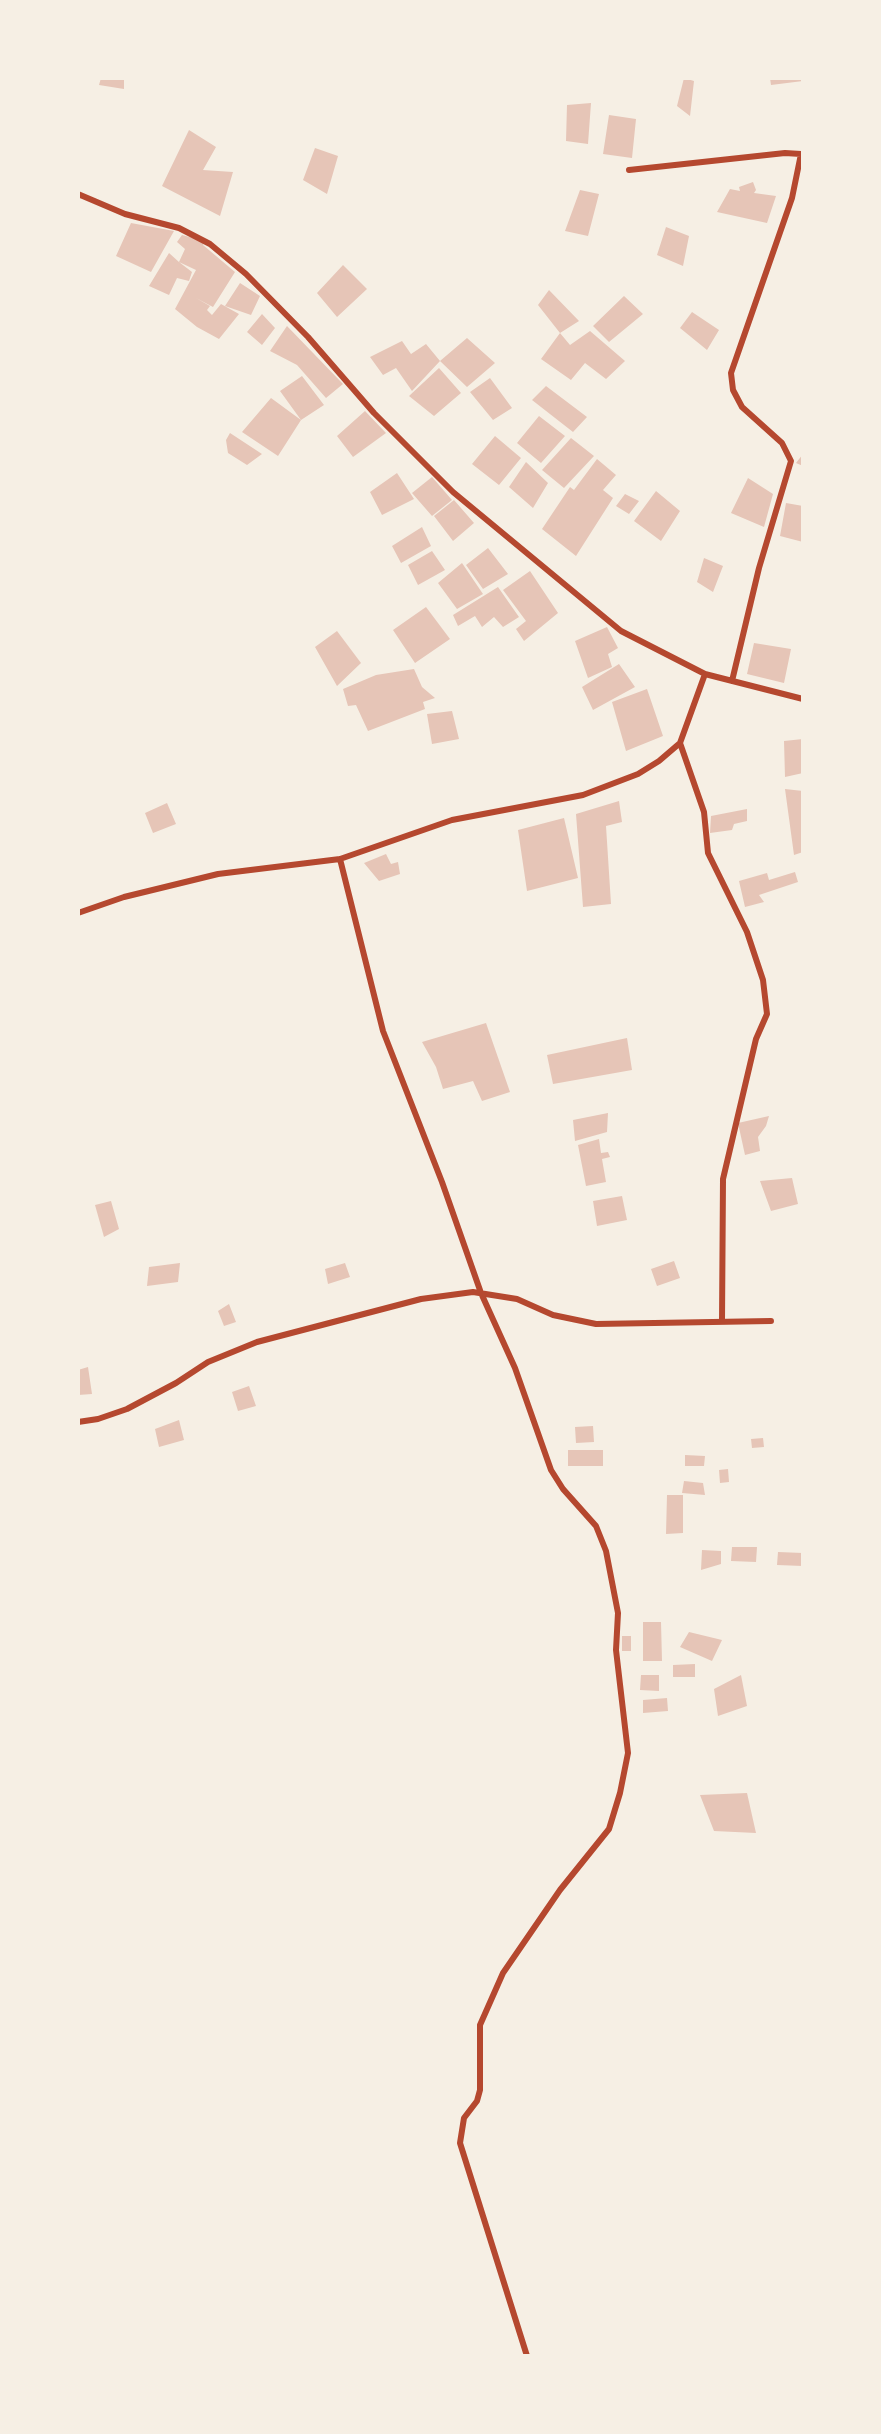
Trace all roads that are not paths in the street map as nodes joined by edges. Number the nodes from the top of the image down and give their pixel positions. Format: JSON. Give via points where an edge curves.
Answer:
{"nodes":[{"id":1,"x":629,"y":170,"type":"dead end"},
{"id":2,"x":78,"y":194,"type":"edge"},
{"id":3,"x":705,"y":674,"type":"junction"},
{"id":4,"x":732,"y":681,"type":"junction"},
{"id":5,"x":803,"y":699,"type":"edge"},
{"id":6,"x":680,"y":743,"type":"junction"},
{"id":7,"x":340,"y":860,"type":"junction"},
{"id":8,"x":78,"y":913,"type":"edge"},
{"id":9,"x":481,"y":1293,"type":"junction"},
{"id":10,"x":771,"y":1321,"type":"dead end"},
{"id":11,"x":722,"y":1322,"type":"junction"},
{"id":12,"x":78,"y":1422,"type":"edge"},
{"id":13,"x":527,"y":2356,"type":"edge"}],
"edges":[{"from":1,"to":4,"type":"street","via":[[801,154],[792,198],[732,373],[733,390],[742,407],[782,443],[791,461],[759,568]]},
{"from":2,"to":3,"type":"street","via":[[125,214],[178,228],[210,244],[246,274],[308,337],[374,413],[453,492],[621,631]]},
{"from":3,"to":4,"type":"street"},
{"from":3,"to":6,"type":"street"},
{"from":4,"to":5,"type":"street"},
{"from":6,"to":7,"type":"street","via":[[638,774],[583,795],[452,820]]},
{"from":6,"to":11,"type":"street","via":[[704,812],[708,853],[747,932],[763,980],[767,1014],[756,1039],[723,1179]]},
{"from":7,"to":8,"type":"street","via":[[218,874],[124,897]]},
{"from":7,"to":9,"type":"street","via":[[383,1031]]},
{"from":9,"to":11,"type":"street","via":[[517,1299],[553,1315],[596,1324]]},
{"from":9,"to":12,"type":"street","via":[[421,1299],[257,1342],[208,1362],[127,1408]]},
{"from":9,"to":13,"type":"street","via":[[515,1368],[551,1470],[596,1526],[606,1551],[618,1613],[616,1650],[628,1753],[609,1828],[503,1972],[480,2025],[480,2090],[464,2118],[464,2160]]},
{"from":10,"to":11,"type":"street"}]}
